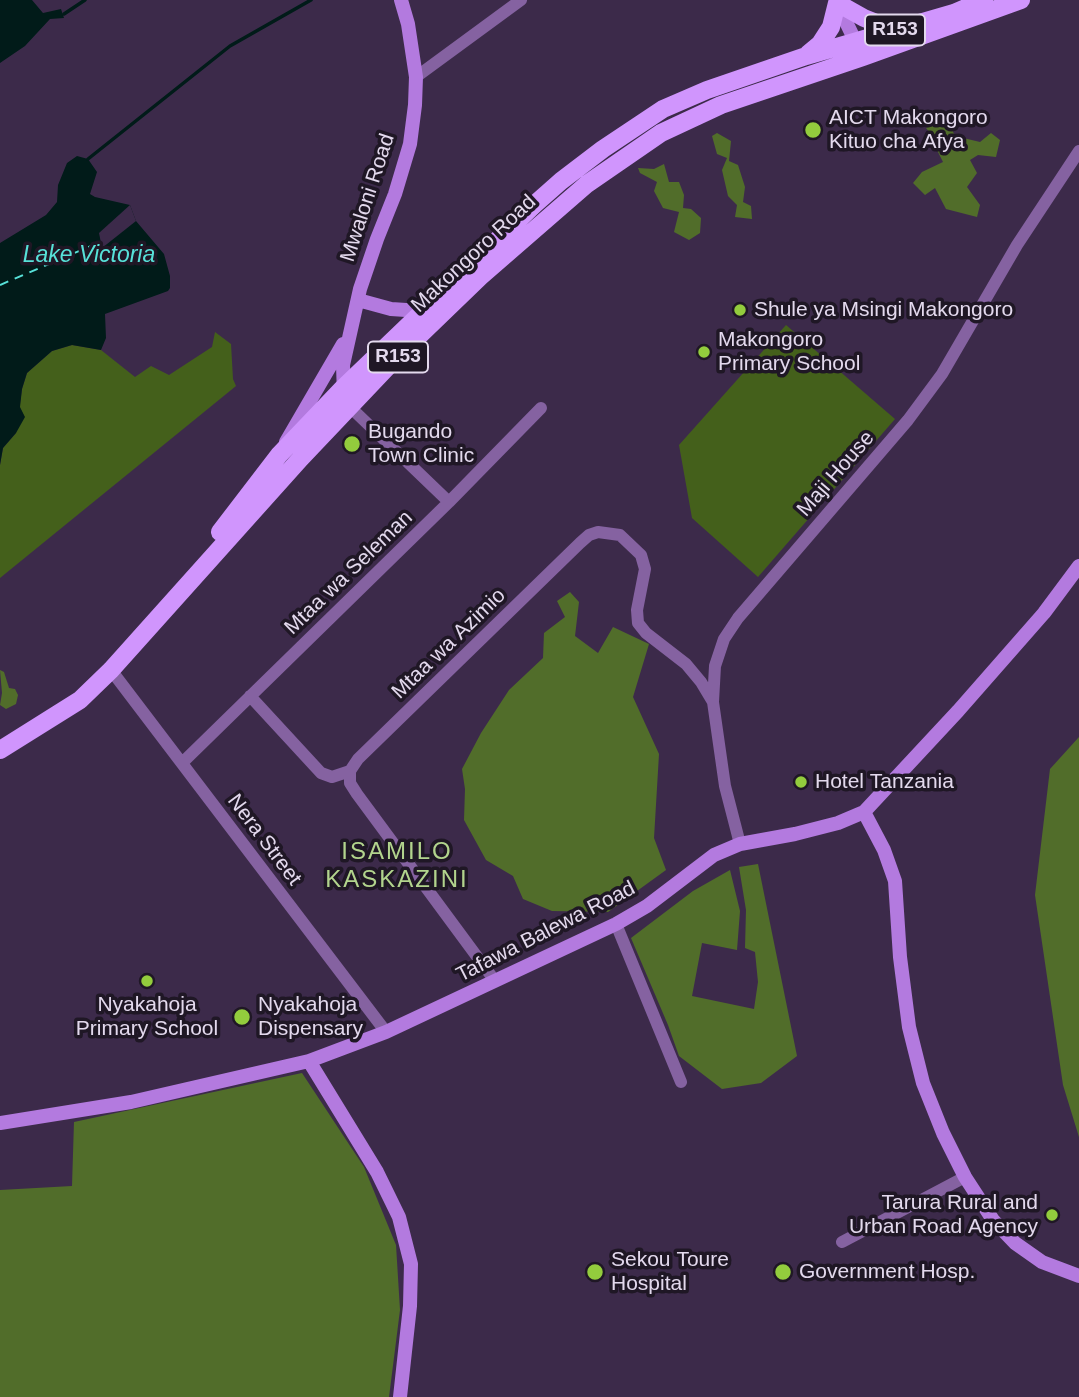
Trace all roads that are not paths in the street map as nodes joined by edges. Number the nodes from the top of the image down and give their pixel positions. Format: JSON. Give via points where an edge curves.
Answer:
{"nodes":[{"id":1,"x":401,"y":0,"type":"edge"},
{"id":2,"x":521,"y":0,"type":"edge"},
{"id":3,"x":984,"y":0,"type":"edge"},
{"id":4,"x":1021,"y":0,"type":"edge"},
{"id":5,"x":836,"y":1,"type":"edge"},
{"id":6,"x":907,"y":26,"type":"junction"},
{"id":7,"x":860,"y":50,"type":"junction"},
{"id":8,"x":806,"y":56,"type":"junction"},
{"id":9,"x":416,"y":77,"type":"junction"},
{"id":10,"x":1079,"y":151,"type":"edge"},
{"id":11,"x":358,"y":300,"type":"junction"},
{"id":12,"x":421,"y":311,"type":"junction"},
{"id":13,"x":349,"y":334,"type":"junction"},
{"id":14,"x":343,"y":388,"type":"junction"},
{"id":15,"x":349,"y":406,"type":"junction"},
{"id":16,"x":541,"y":408,"type":"dead end"},
{"id":17,"x":279,"y":455,"type":"junction"},
{"id":18,"x":450,"y":502,"type":"junction"},
{"id":19,"x":1079,"y":566,"type":"edge"},
{"id":20,"x":111,"y":670,"type":"junction"},
{"id":21,"x":250,"y":696,"type":"junction"},
{"id":22,"x":713,"y":702,"type":"junction"},
{"id":23,"x":0,"y":739,"type":"edge"},
{"id":24,"x":0,"y":750,"type":"edge"},
{"id":25,"x":182,"y":763,"type":"junction"},
{"id":26,"x":350,"y":772,"type":"junction"},
{"id":27,"x":864,"y":812,"type":"junction"},
{"id":28,"x":740,"y":844,"type":"junction"},
{"id":29,"x":615,"y":924,"type":"junction"},
{"id":30,"x":495,"y":981,"type":"junction"},
{"id":31,"x":386,"y":1032,"type":"junction"},
{"id":32,"x":309,"y":1061,"type":"junction"},
{"id":33,"x":681,"y":1082,"type":"dead end"},
{"id":34,"x":0,"y":1123,"type":"edge"},
{"id":35,"x":965,"y":1177,"type":"junction"},
{"id":36,"x":842,"y":1242,"type":"dead end"},
{"id":37,"x":1079,"y":1276,"type":"edge"},
{"id":38,"x":400,"y":1397,"type":"edge"}],
"edges":[{"from":1,"to":9,"type":"main road","name":"Mwaloni Road"},
{"from":2,"to":9,"type":"street"},
{"from":3,"to":6,"type":"main road","name":"Makongoro Road","number":"R153"},
{"from":4,"to":7,"type":"main road","name":"Makongoro Road","number":"R153"},
{"from":5,"to":6,"type":"main road","via":[[884,26]]},
{"from":5,"to":7,"type":"main road"},
{"from":5,"to":8,"type":"main road","via":[[831,27]]},
{"from":6,"to":7,"type":"main road","name":"Makongoro Road","number":"R153"},
{"from":7,"to":8,"type":"main road","name":"Makongoro Road","number":"R153"},
{"from":7,"to":15,"type":"main road","name":"Makongoro Road","number":"R153","via":[[721,105],[649,140],[532,230]]},
{"from":8,"to":12,"type":"main road","name":"Makongoro Road","number":"R153","via":[[707,90],[657,113],[561,181]]},
{"from":9,"to":11,"type":"main road","name":"Mwaloni Road","via":[[410,144]]},
{"from":10,"to":22,"type":"street","name":"Maji House","via":[[1017,245],[942,374],[724,639],[715,666]]},
{"from":11,"to":12,"type":"main road"},
{"from":11,"to":13,"type":"main road","name":"Mwaloni Road"},
{"from":12,"to":14,"type":"main road","name":"Makongoro Road","number":"R153"},
{"from":13,"to":14,"type":"main road","name":"Mwaloni Road"},
{"from":13,"to":17,"type":"main road"},
{"from":14,"to":15,"type":"main road","name":"Mwaloni Road"},
{"from":14,"to":17,"type":"main road","name":"Makongoro Road","number":"R153"},
{"from":15,"to":18,"type":"street"},
{"from":15,"to":20,"type":"main road","name":"Makongoro Road","number":"R153"},
{"from":16,"to":18,"type":"street","name":"Mtaa wa Seleman"},
{"from":17,"to":23,"type":"main road","name":"Makongoro Road","number":"R153","via":[[209,547],[110,659],[73,693]]},
{"from":18,"to":21,"type":"street","name":"Mtaa wa Seleman"},
{"from":19,"to":27,"type":"main road","name":"Tafawa Balewa Road","via":[[958,711]]},
{"from":20,"to":24,"type":"main road","name":"Makongoro Road","number":"R153","via":[[80,699]]},
{"from":20,"to":25,"type":"street","name":"Nera Street"},
{"from":21,"to":25,"type":"street","name":"Mtaa wa Seleman"},
{"from":21,"to":26,"type":"street","via":[[321,773],[332,777]]},
{"from":22,"to":26,"type":"street","name":"Mtaa wa Azimio","via":[[686,664],[638,623],[645,569],[640,555],[620,535],[598,532],[580,543],[358,759]]},
{"from":22,"to":28,"type":"street","name":"Maji House","via":[[725,786]]},
{"from":25,"to":31,"type":"street","name":"Nera Street"},
{"from":26,"to":30,"type":"street","via":[[357,794]]},
{"from":27,"to":28,"type":"main road","name":"Tafawa Balewa Road","via":[[838,823]]},
{"from":27,"to":35,"type":"main road","via":[[895,881],[909,1027],[923,1083]]},
{"from":28,"to":29,"type":"main road","name":"Tafawa Balewa Road","via":[[714,855],[648,906]]},
{"from":29,"to":30,"type":"main road","name":"Tafawa Balewa Road"},
{"from":29,"to":33,"type":"street"},
{"from":30,"to":31,"type":"main road","name":"Tafawa Balewa Road"},
{"from":31,"to":32,"type":"main road","name":"Tafawa Balewa Road"},
{"from":32,"to":34,"type":"main road","name":"Tafawa Balewa Road","via":[[131,1102]]},
{"from":32,"to":38,"type":"main road","via":[[399,1217],[411,1264]]},
{"from":35,"to":36,"type":"street"},
{"from":35,"to":37,"type":"main road","via":[[993,1220],[1015,1243],[1042,1262]]}]}
